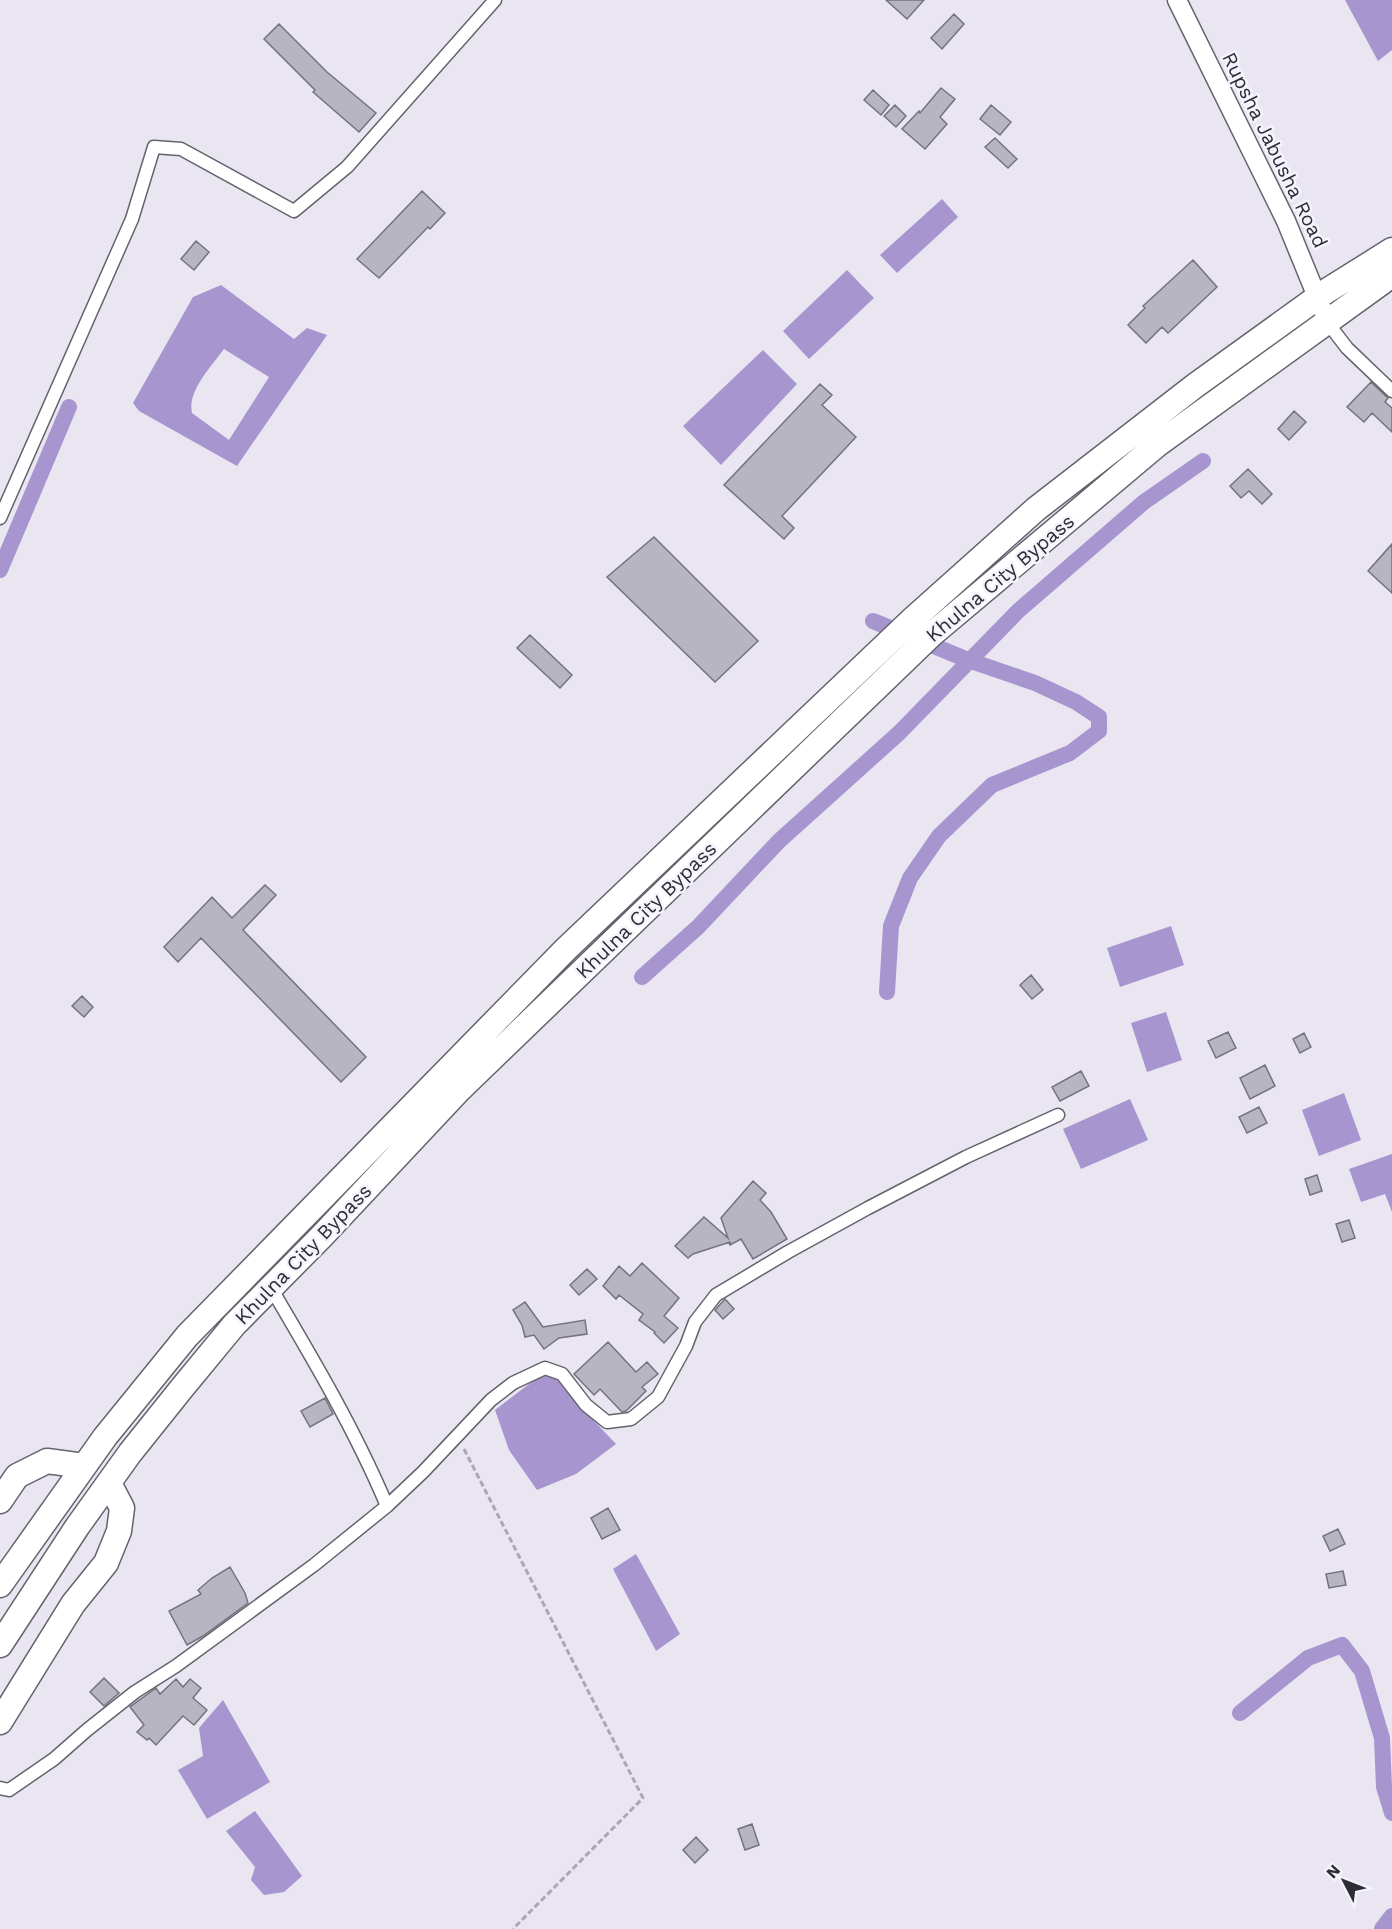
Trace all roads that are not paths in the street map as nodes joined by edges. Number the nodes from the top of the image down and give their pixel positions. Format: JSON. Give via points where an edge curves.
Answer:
{"nodes":[{"id":1,"x":495,"y":0,"type":"edge"},
{"id":2,"x":1177,"y":0,"type":"edge"},
{"id":3,"x":1392,"y":250,"type":"edge"},
{"id":4,"x":1392,"y":275,"type":"edge"},
{"id":5,"x":1318,"y":297,"type":"junction"},
{"id":6,"x":1327,"y":322,"type":"junction"},
{"id":7,"x":1392,"y":391,"type":"edge"},
{"id":8,"x":0,"y":518,"type":"edge"},
{"id":9,"x":1058,"y":1115,"type":"dead end"},
{"id":10,"x":271,"y":1288,"type":"junction"},
{"id":11,"x":84,"y":1466,"type":"junction"},
{"id":12,"x":109,"y":1483,"type":"junction"},
{"id":13,"x":0,"y":1501,"type":"edge"},
{"id":14,"x":387,"y":1506,"type":"junction"},
{"id":15,"x":0,"y":1585,"type":"edge"},
{"id":16,"x":0,"y":1645,"type":"edge"},
{"id":17,"x":0,"y":1722,"type":"edge"},
{"id":18,"x":0,"y":1788,"type":"edge"}],
"edges":[{"from":1,"to":8,"type":"street","via":[[347,166],[294,211],[181,149],[154,147],[132,219]]},
{"from":2,"to":5,"type":"main road","name":"Rupsha Jabusha Road","via":[[1286,221]]},
{"from":3,"to":5,"type":"highway","name":"Khulna City Bypass"},
{"from":4,"to":6,"type":"highway","name":"Khulna City Bypass"},
{"from":5,"to":6,"type":"main road","name":"Rupsha Jabusha Road"},
{"from":5,"to":11,"type":"highway","name":"Khulna City Bypass","via":[[1036,509],[913,619],[566,949],[283,1236],[187,1336]]},
{"from":6,"to":7,"type":"street","via":[[1347,348]]},
{"from":6,"to":10,"type":"highway","name":"Khulna City Bypass","via":[[1158,444],[931,635],[459,1090]]},
{"from":9,"to":14,"type":"street","via":[[868,1208],[716,1295],[695,1322],[658,1397],[632,1419],[607,1422],[586,1405],[562,1374],[545,1368],[513,1383],[491,1400]]},
{"from":10,"to":12,"type":"highway","name":"Khulna City Bypass","via":[[234,1325]]},
{"from":10,"to":14,"type":"street","via":[[330,1387]]},
{"from":11,"to":13,"type":"highway","via":[[46,1461],[17,1476]]},
{"from":11,"to":15,"type":"highway","name":"Khulna City Bypass"},
{"from":12,"to":16,"type":"highway","name":"Khulna City Bypass"},
{"from":12,"to":17,"type":"highway","via":[[122,1508],[119,1531],[106,1563],[73,1604]]},
{"from":14,"to":18,"type":"street","via":[[239,1621],[135,1692],[54,1759],[9,1790]]}]}
